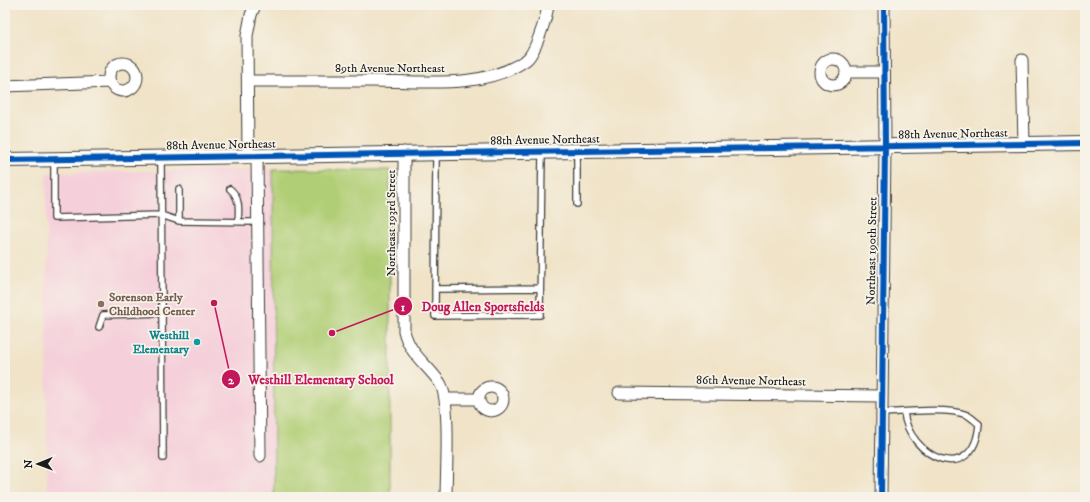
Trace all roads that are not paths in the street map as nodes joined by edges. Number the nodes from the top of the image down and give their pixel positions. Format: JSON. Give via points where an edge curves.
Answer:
{"nodes":[{"id":1,"x":255,"y":5,"type":"edge"},
{"id":2,"x":548,"y":5,"type":"edge"},
{"id":3,"x":884,"y":5,"type":"edge"},
{"id":4,"x":1022,"y":60,"type":"dead end"},
{"id":5,"x":846,"y":72,"type":"dead end"},
{"id":6,"x":884,"y":72,"type":"junction"},
{"id":7,"x":248,"y":81,"type":"junction"},
{"id":8,"x":110,"y":82,"type":"dead end"},
{"id":9,"x":5,"y":86,"type":"edge"},
{"id":10,"x":1085,"y":143,"type":"edge"},
{"id":11,"x":1024,"y":144,"type":"junction"},
{"id":12,"x":885,"y":145,"type":"junction"},
{"id":13,"x":577,"y":151,"type":"junction"},
{"id":14,"x":404,"y":152,"type":"junction"},
{"id":15,"x":436,"y":152,"type":"junction"},
{"id":16,"x":542,"y":152,"type":"junction"},
{"id":17,"x":252,"y":156,"type":"junction"},
{"id":18,"x":161,"y":157,"type":"junction"},
{"id":19,"x":54,"y":159,"type":"junction"},
{"id":20,"x":5,"y":160,"type":"edge"},
{"id":21,"x":179,"y":189,"type":"dead end"},
{"id":22,"x":230,"y":189,"type":"dead end"},
{"id":23,"x":577,"y":204,"type":"dead end"},
{"id":24,"x":161,"y":215,"type":"junction"},
{"id":25,"x":179,"y":221,"type":"junction"},
{"id":26,"x":238,"y":222,"type":"junction"},
{"id":27,"x":257,"y":222,"type":"junction"},
{"id":28,"x":540,"y":288,"type":"junction"},
{"id":29,"x":435,"y":289,"type":"junction"},
{"id":30,"x":162,"y":313,"type":"junction"},
{"id":31,"x":99,"y":327,"type":"dead end"},
{"id":32,"x":619,"y":393,"type":"dead end"},
{"id":33,"x":882,"y":396,"type":"junction"},
{"id":34,"x":478,"y":398,"type":"dead end"},
{"id":35,"x":446,"y":399,"type":"junction"},
{"id":36,"x":904,"y":412,"type":"junction"},
{"id":37,"x":881,"y":413,"type":"junction"},
{"id":38,"x":260,"y":456,"type":"dead end"},
{"id":39,"x":163,"y":458,"type":"dead end"},
{"id":40,"x":446,"y":497,"type":"edge"},
{"id":41,"x":880,"y":497,"type":"edge"}],
"edges":[{"from":1,"to":7,"type":"street","via":[[247,36]]},
{"from":2,"to":7,"type":"street","name":"89th Avenue Northeast","via":[[548,14],[539,38],[527,60],[501,74],[460,81]]},
{"from":3,"to":6,"type":"street","name":"Northeast 190th Street"},
{"from":4,"to":11,"type":"street"},
{"from":5,"to":6,"type":"street"},
{"from":6,"to":12,"type":"street","name":"Northeast 190th Street"},
{"from":7,"to":17,"type":"street"},
{"from":8,"to":9,"type":"street"},
{"from":10,"to":11,"type":"street","name":"88th Avenue Northeast"},
{"from":11,"to":12,"type":"street","name":"88th Avenue Northeast"},
{"from":12,"to":13,"type":"street","name":"88th Avenue Northeast"},
{"from":12,"to":33,"type":"street","name":"Northeast 190th Street"},
{"from":13,"to":16,"type":"street","name":"88th Avenue Northeast"},
{"from":13,"to":23,"type":"lane"},
{"from":14,"to":15,"type":"street","name":"88th Avenue Northeast"},
{"from":14,"to":17,"type":"street","name":"88th Avenue Northeast"},
{"from":14,"to":35,"type":"street","name":"Northeast 193rd Street","via":[[404,331],[410,349],[440,383]]},
{"from":15,"to":16,"type":"street","name":"88th Avenue Northeast"},
{"from":15,"to":29,"type":"lane"},
{"from":16,"to":28,"type":"lane"},
{"from":17,"to":18,"type":"street","name":"88th Avenue Northeast"},
{"from":17,"to":27,"type":"street"},
{"from":18,"to":19,"type":"street","name":"88th Avenue Northeast"},
{"from":18,"to":24,"type":"lane"},
{"from":19,"to":20,"type":"street","name":"88th Avenue Northeast"},
{"from":19,"to":24,"type":"lane","via":[[54,218]]},
{"from":21,"to":25,"type":"lane"},
{"from":22,"to":26,"type":"lane","via":[[235,193],[238,203]]},
{"from":24,"to":25,"type":"lane"},
{"from":24,"to":30,"type":"lane"},
{"from":25,"to":26,"type":"lane"},
{"from":26,"to":27,"type":"lane"},
{"from":27,"to":38,"type":"street"},
{"from":28,"to":29,"type":"lane"},
{"from":28,"to":29,"type":"lane","via":[[540,315],[442,316],[435,316]]},
{"from":30,"to":31,"type":"lane","via":[[103,315]]},
{"from":30,"to":39,"type":"lane"},
{"from":32,"to":33,"type":"street","name":"86th Avenue Northeast"},
{"from":33,"to":37,"type":"street","name":"Northeast 190th Street"},
{"from":34,"to":35,"type":"street"},
{"from":35,"to":40,"type":"street","name":"Northeast 193rd Street"},
{"from":36,"to":36,"type":"lane","via":[[947,411],[967,415],[979,424],[976,442],[960,459],[940,460],[927,452],[908,431]]},
{"from":36,"to":37,"type":"lane"},
{"from":37,"to":41,"type":"street","name":"Northeast 190th Street"}]}
